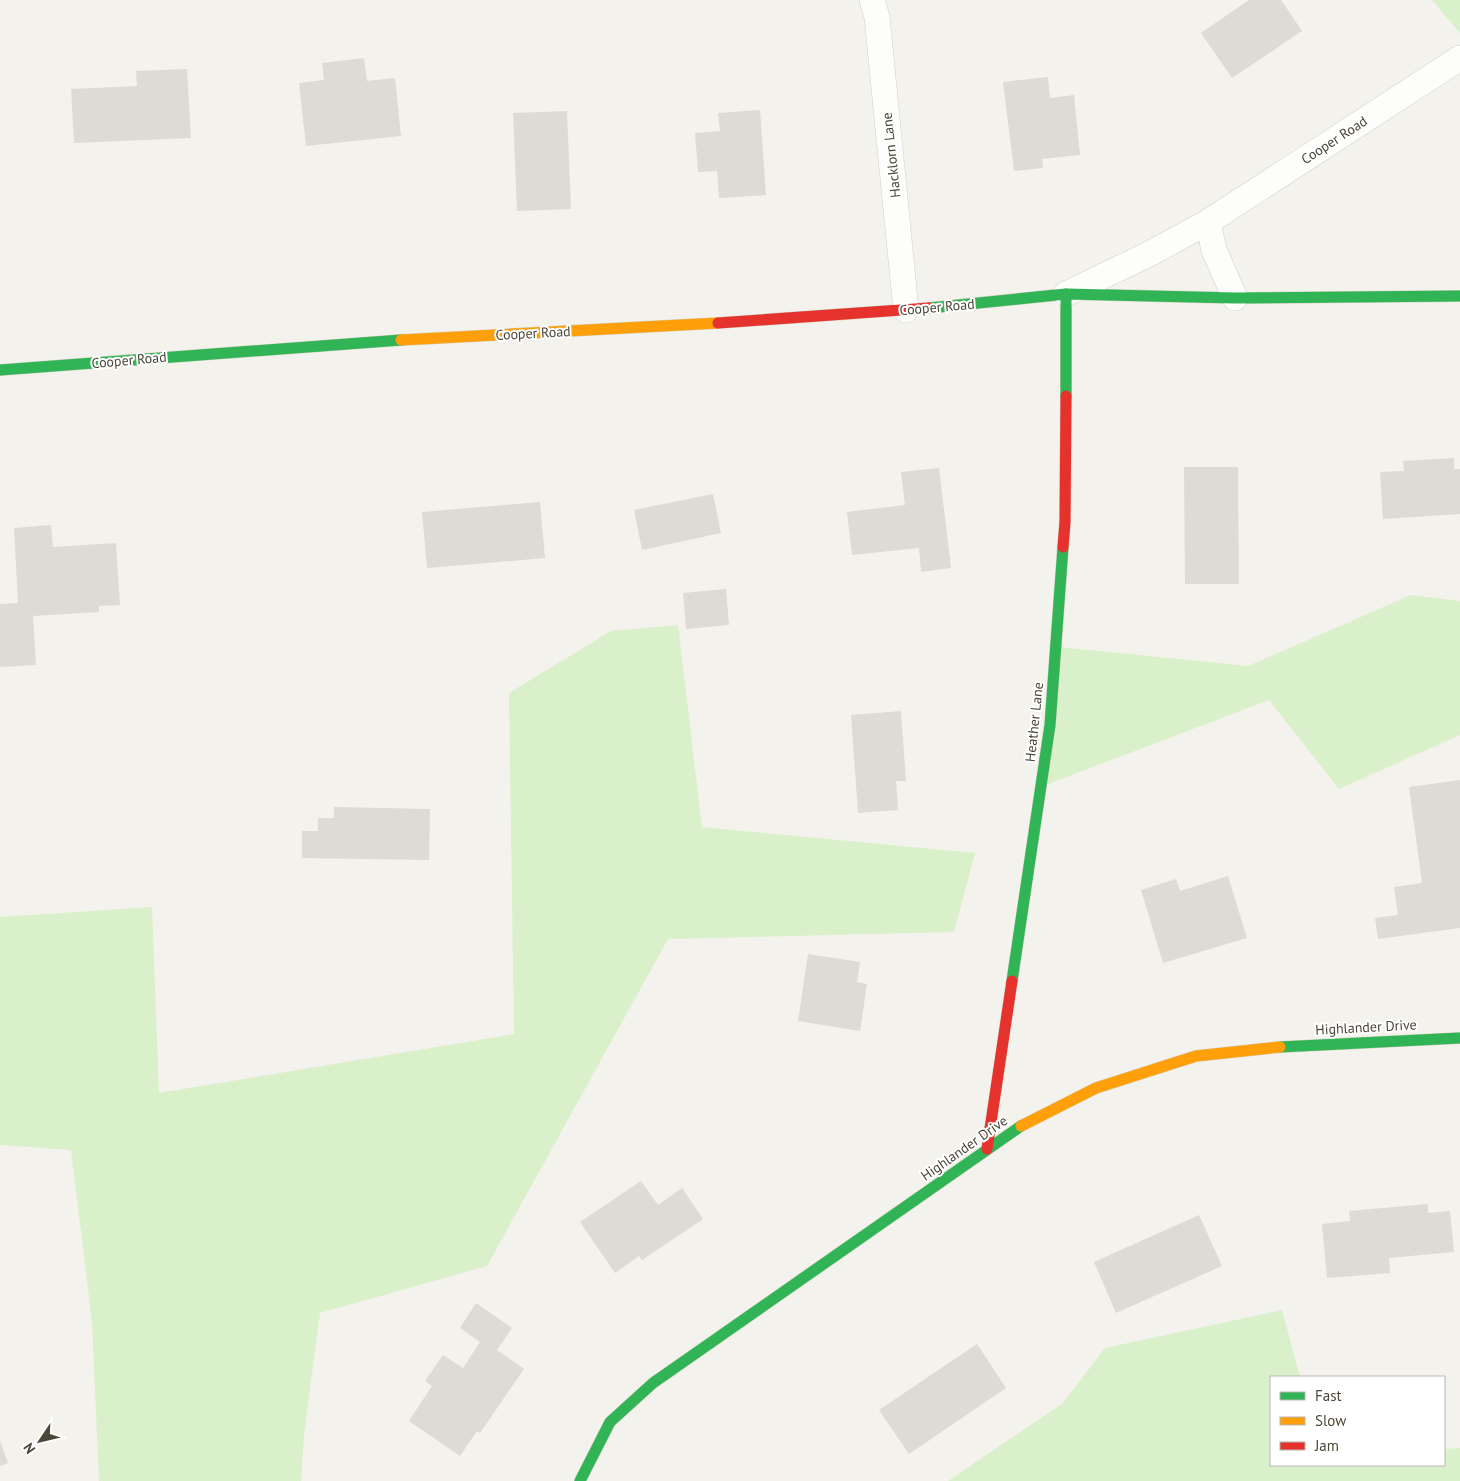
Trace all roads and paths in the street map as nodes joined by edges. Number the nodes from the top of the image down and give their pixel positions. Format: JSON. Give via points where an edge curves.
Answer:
{"nodes":[{"id":1,"x":872,"y":0,"type":"edge"},
{"id":2,"x":1460,"y":58,"type":"edge"},
{"id":3,"x":1208,"y":222,"type":"junction"},
{"id":4,"x":1066,"y":294,"type":"junction"},
{"id":5,"x":1460,"y":296,"type":"edge"},
{"id":6,"x":1235,"y":298,"type":"junction"},
{"id":7,"x":906,"y":310,"type":"junction"},
{"id":8,"x":0,"y":370,"type":"edge"},
{"id":9,"x":1460,"y":1038,"type":"edge"},
{"id":10,"x":987,"y":1149,"type":"junction"},
{"id":11,"x":580,"y":1481,"type":"edge"}],
"edges":[{"from":1,"to":7,"type":"street","name":"Hacklorn Lane","via":[[877,17]]},
{"from":2,"to":3,"type":"street","name":"Cooper Road"},
{"from":3,"to":4,"type":"street","name":"Cooper Road"},
{"from":3,"to":6,"type":"street","via":[[1214,250]]},
{"from":4,"to":6,"type":"street","name":"Cooper Road"},
{"from":4,"to":7,"type":"street","name":"Cooper Road"},
{"from":4,"to":10,"type":"street","name":"Heather Lane","via":[[1065,522],[1050,725]]},
{"from":5,"to":6,"type":"street","name":"Cooper Road"},
{"from":7,"to":8,"type":"street","name":"Cooper Road","via":[[715,324],[372,342]]},
{"from":9,"to":10,"type":"street","name":"Highlander Drive","via":[[1284,1046],[1196,1056],[1096,1088],[1025,1123]]},
{"from":10,"to":11,"type":"street","name":"Highlander Drive","via":[[653,1383],[610,1422]]}]}
